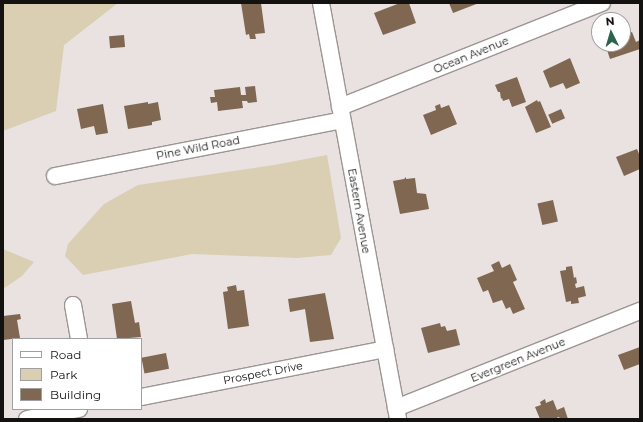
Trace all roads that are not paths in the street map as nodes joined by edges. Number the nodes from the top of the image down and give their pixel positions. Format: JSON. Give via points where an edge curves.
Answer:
{"nodes":[{"id":1,"x":321,"y":3,"type":"edge"},
{"id":2,"x":602,"y":3,"type":"edge"},
{"id":3,"x":341,"y":113,"type":"junction"},
{"id":4,"x":54,"y":176,"type":"dead end"},
{"id":5,"x":73,"y":305,"type":"dead end"},
{"id":6,"x":640,"y":311,"type":"edge"},
{"id":7,"x":80,"y":338,"type":"edge"},
{"id":8,"x":384,"y":349,"type":"junction"},
{"id":9,"x":142,"y":397,"type":"edge"},
{"id":10,"x":74,"y":410,"type":"edge"},
{"id":11,"x":397,"y":414,"type":"edge"},
{"id":12,"x":27,"y":419,"type":"edge"}],
"edges":[{"from":1,"to":3,"type":"street","name":"Eastern Avenue"},
{"from":2,"to":3,"type":"street","name":"Ocean Avenue"},
{"from":3,"to":4,"type":"street","name":"Pine Wild Road"},
{"from":3,"to":8,"type":"street","name":"Eastern Avenue"},
{"from":5,"to":7,"type":"street"},
{"from":6,"to":11,"type":"street","name":"Evergreen Avenue"},
{"from":8,"to":9,"type":"street","name":"Prospect Drive"},
{"from":8,"to":11,"type":"street","name":"Eastern Avenue"},
{"from":10,"to":12,"type":"street"}]}
